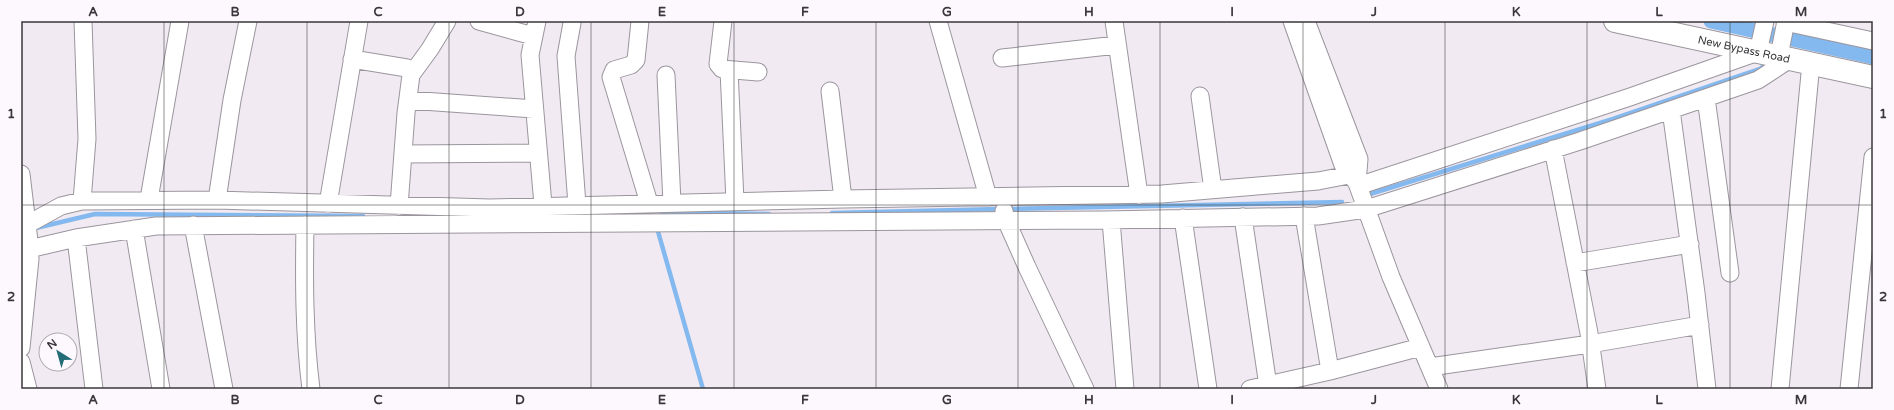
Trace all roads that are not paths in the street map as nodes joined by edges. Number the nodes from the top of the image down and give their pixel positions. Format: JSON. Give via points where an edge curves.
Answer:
{"nodes":[{"id":1,"x":83,"y":21,"type":"edge"},
{"id":2,"x":180,"y":21,"type":"edge"},
{"id":3,"x":248,"y":21,"type":"edge"},
{"id":4,"x":359,"y":21,"type":"edge"},
{"id":5,"x":447,"y":21,"type":"edge"},
{"id":6,"x":479,"y":21,"type":"edge"},
{"id":7,"x":640,"y":21,"type":"edge"},
{"id":8,"x":722,"y":21,"type":"edge"},
{"id":9,"x":938,"y":21,"type":"edge"},
{"id":10,"x":1114,"y":21,"type":"edge"},
{"id":11,"x":1292,"y":21,"type":"edge"},
{"id":12,"x":1306,"y":21,"type":"edge"},
{"id":13,"x":1615,"y":21,"type":"edge"},
{"id":14,"x":572,"y":23,"type":"dead end"},
{"id":15,"x":535,"y":28,"type":"edge"},
{"id":16,"x":1762,"y":34,"type":"edge"},
{"id":17,"x":1785,"y":38,"type":"edge"},
{"id":18,"x":1873,"y":41,"type":"edge"},
{"id":19,"x":1117,"y":45,"type":"junction"},
{"id":20,"x":1002,"y":58,"type":"dead end"},
{"id":21,"x":352,"y":59,"type":"junction"},
{"id":22,"x":1811,"y":63,"type":"junction"},
{"id":23,"x":729,"y":70,"type":"junction"},
{"id":24,"x":758,"y":72,"type":"dead end"},
{"id":25,"x":411,"y":75,"type":"junction"},
{"id":26,"x":666,"y":75,"type":"dead end"},
{"id":27,"x":1873,"y":77,"type":"edge"},
{"id":28,"x":830,"y":91,"type":"dead end"},
{"id":29,"x":1200,"y":96,"type":"dead end"},
{"id":30,"x":1706,"y":98,"type":"junction"},
{"id":31,"x":408,"y":100,"type":"junction"},
{"id":32,"x":534,"y":109,"type":"junction"},
{"id":33,"x":1671,"y":110,"type":"junction"},
{"id":34,"x":1553,"y":149,"type":"junction"},
{"id":35,"x":538,"y":153,"type":"junction"},
{"id":36,"x":403,"y":154,"type":"junction"},
{"id":37,"x":1873,"y":156,"type":"edge"},
{"id":38,"x":21,"y":176,"type":"edge"},
{"id":39,"x":1355,"y":181,"type":"junction"},
{"id":40,"x":1213,"y":190,"type":"junction"},
{"id":41,"x":1139,"y":195,"type":"junction"},
{"id":42,"x":149,"y":199,"type":"junction"},
{"id":43,"x":843,"y":199,"type":"junction"},
{"id":44,"x":217,"y":200,"type":"junction"},
{"id":45,"x":82,"y":201,"type":"junction"},
{"id":46,"x":735,"y":202,"type":"junction"},
{"id":47,"x":649,"y":203,"type":"junction"},
{"id":48,"x":672,"y":203,"type":"junction"},
{"id":49,"x":328,"y":204,"type":"junction"},
{"id":50,"x":543,"y":205,"type":"junction"},
{"id":51,"x":577,"y":205,"type":"junction"},
{"id":52,"x":399,"y":206,"type":"junction"},
{"id":53,"x":1001,"y":207,"type":"junction"},
{"id":54,"x":1366,"y":209,"type":"junction"},
{"id":55,"x":1304,"y":216,"type":"junction"},
{"id":56,"x":1183,"y":218,"type":"junction"},
{"id":57,"x":1243,"y":218,"type":"junction"},
{"id":58,"x":1111,"y":220,"type":"junction"},
{"id":59,"x":194,"y":225,"type":"junction"},
{"id":60,"x":305,"y":225,"type":"junction"},
{"id":61,"x":24,"y":226,"type":"edge"},
{"id":62,"x":134,"y":229,"type":"junction"},
{"id":63,"x":76,"y":238,"type":"junction"},
{"id":64,"x":1690,"y":244,"type":"junction"},
{"id":65,"x":25,"y":252,"type":"edge"},
{"id":66,"x":1575,"y":263,"type":"junction"},
{"id":67,"x":1730,"y":273,"type":"dead end"},
{"id":68,"x":1700,"y":325,"type":"junction"},
{"id":69,"x":1590,"y":344,"type":"junction"},
{"id":70,"x":1421,"y":347,"type":"junction"},
{"id":71,"x":21,"y":348,"type":"edge"},
{"id":72,"x":21,"y":362,"type":"edge"},
{"id":73,"x":1430,"y":367,"type":"junction"},
{"id":74,"x":1330,"y":372,"type":"junction"},
{"id":75,"x":1268,"y":386,"type":"junction"},
{"id":76,"x":28,"y":389,"type":"edge"},
{"id":77,"x":94,"y":389,"type":"edge"},
{"id":78,"x":160,"y":389,"type":"edge"},
{"id":79,"x":224,"y":389,"type":"edge"},
{"id":80,"x":311,"y":389,"type":"edge"},
{"id":81,"x":1085,"y":389,"type":"edge"},
{"id":82,"x":1125,"y":389,"type":"edge"},
{"id":83,"x":1208,"y":389,"type":"edge"},
{"id":84,"x":1250,"y":389,"type":"edge"},
{"id":85,"x":1439,"y":389,"type":"edge"},
{"id":86,"x":1597,"y":389,"type":"edge"},
{"id":87,"x":1707,"y":389,"type":"edge"},
{"id":88,"x":1780,"y":389,"type":"edge"},
{"id":89,"x":1849,"y":389,"type":"edge"}],
"edges":[{"from":1,"to":45,"type":"street","via":[[87,139]]},
{"from":2,"to":42,"type":"street"},
{"from":3,"to":44,"type":"street","via":[[232,100]]},
{"from":4,"to":21,"type":"street"},
{"from":5,"to":25,"type":"street"},
{"from":6,"to":15,"type":"street"},
{"from":7,"to":47,"type":"street","via":[[636,60],[631,65],[614,70],[611,77]]},
{"from":8,"to":23,"type":"street","via":[[718,64],[722,70]]},
{"from":9,"to":53,"type":"street"},
{"from":10,"to":19,"type":"street"},
{"from":11,"to":39,"type":"street","via":[[1343,165]]},
{"from":12,"to":39,"type":"street","via":[[1359,159]]},
{"from":13,"to":16,"type":"main road","name":"New Bypass Road"},
{"from":14,"to":51,"type":"street","via":[[566,56]]},
{"from":15,"to":32,"type":"street","via":[[530,55]]},
{"from":16,"to":17,"type":"main road","name":"New Bypass Road"},
{"from":16,"to":39,"type":"street","via":[[1630,97]]},
{"from":17,"to":18,"type":"street"},
{"from":17,"to":22,"type":"main road","name":"New Bypass Road"},
{"from":17,"to":30,"type":"street","via":[[1758,80]]},
{"from":19,"to":20,"type":"street"},
{"from":19,"to":41,"type":"street"},
{"from":21,"to":25,"type":"street","via":[[407,68]]},
{"from":21,"to":49,"type":"street"},
{"from":22,"to":27,"type":"main road","name":"New Bypass Road"},
{"from":22,"to":88,"type":"street"},
{"from":23,"to":24,"type":"street"},
{"from":23,"to":46,"type":"street"},
{"from":25,"to":31,"type":"street"},
{"from":26,"to":48,"type":"street"},
{"from":28,"to":43,"type":"street"},
{"from":29,"to":40,"type":"street"},
{"from":30,"to":33,"type":"street"},
{"from":30,"to":67,"type":"street"},
{"from":31,"to":32,"type":"street"},
{"from":31,"to":36,"type":"street"},
{"from":32,"to":35,"type":"street"},
{"from":33,"to":34,"type":"street"},
{"from":33,"to":64,"type":"street"},
{"from":34,"to":54,"type":"street"},
{"from":34,"to":66,"type":"street"},
{"from":35,"to":36,"type":"street"},
{"from":35,"to":50,"type":"street"},
{"from":36,"to":52,"type":"street"},
{"from":37,"to":89,"type":"street"},
{"from":38,"to":61,"type":"street"},
{"from":39,"to":40,"type":"street","via":[[1318,181]]},
{"from":39,"to":54,"type":"street"},
{"from":40,"to":41,"type":"street"},
{"from":41,"to":53,"type":"street"},
{"from":42,"to":44,"type":"street"},
{"from":42,"to":45,"type":"street"},
{"from":43,"to":46,"type":"street"},
{"from":43,"to":53,"type":"street"},
{"from":44,"to":49,"type":"street"},
{"from":45,"to":61,"type":"street","via":[[61,206]]},
{"from":46,"to":48,"type":"street"},
{"from":47,"to":48,"type":"street"},
{"from":47,"to":51,"type":"street"},
{"from":49,"to":52,"type":"street"},
{"from":50,"to":51,"type":"street"},
{"from":50,"to":52,"type":"street","via":[[490,208]]},
{"from":53,"to":58,"type":"street"},
{"from":53,"to":60,"type":"street"},
{"from":53,"to":81,"type":"street"},
{"from":54,"to":55,"type":"street"},
{"from":54,"to":70,"type":"street"},
{"from":55,"to":57,"type":"street"},
{"from":55,"to":74,"type":"street"},
{"from":56,"to":57,"type":"street"},
{"from":56,"to":58,"type":"street"},
{"from":56,"to":83,"type":"street"},
{"from":57,"to":75,"type":"street"},
{"from":58,"to":82,"type":"street"},
{"from":59,"to":60,"type":"street"},
{"from":59,"to":62,"type":"street"},
{"from":59,"to":79,"type":"street"},
{"from":60,"to":80,"type":"street","via":[[306,354]]},
{"from":61,"to":65,"type":"street"},
{"from":62,"to":63,"type":"street"},
{"from":62,"to":78,"type":"street"},
{"from":63,"to":65,"type":"street"},
{"from":63,"to":77,"type":"street"},
{"from":64,"to":66,"type":"street"},
{"from":64,"to":68,"type":"street"},
{"from":65,"to":71,"type":"street"},
{"from":66,"to":69,"type":"street"},
{"from":68,"to":69,"type":"street"},
{"from":68,"to":87,"type":"street"},
{"from":69,"to":73,"type":"street"},
{"from":69,"to":86,"type":"street"},
{"from":70,"to":73,"type":"street"},
{"from":70,"to":74,"type":"street"},
{"from":72,"to":76,"type":"street"},
{"from":73,"to":85,"type":"street"},
{"from":74,"to":75,"type":"street"},
{"from":75,"to":84,"type":"street"}]}
